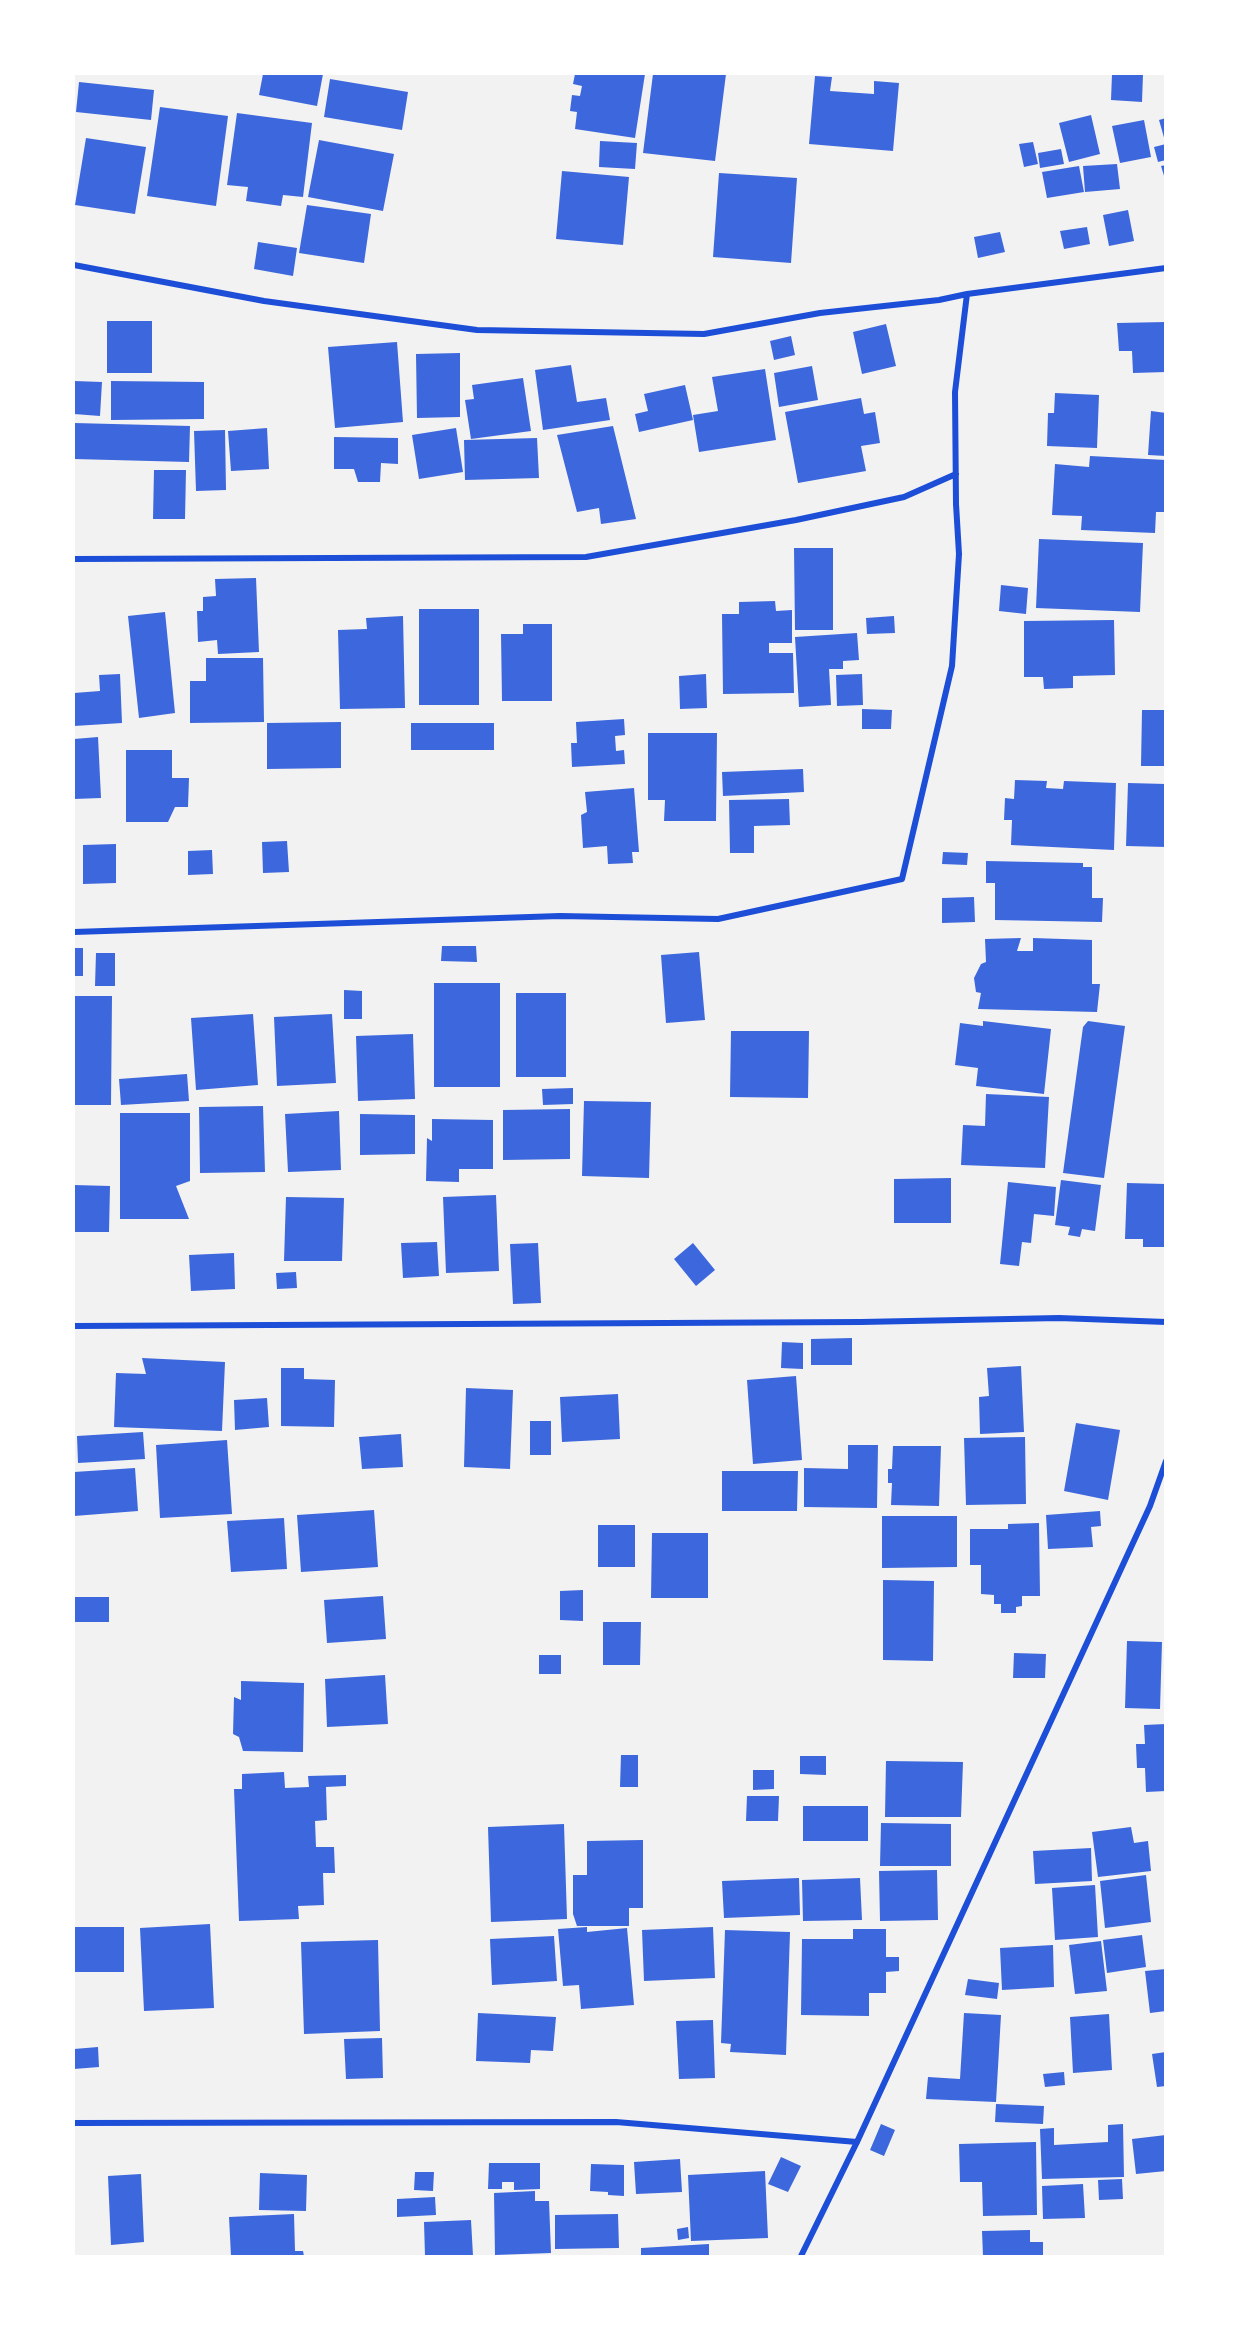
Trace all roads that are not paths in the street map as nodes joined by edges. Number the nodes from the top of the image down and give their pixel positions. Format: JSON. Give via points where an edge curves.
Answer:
{"nodes":[{"id":1,"x":74,"y":265,"type":"edge"},
{"id":2,"x":1166,"y":268,"type":"edge"},
{"id":3,"x":967,"y":294,"type":"junction"},
{"id":4,"x":956,"y":474,"type":"junction"},
{"id":5,"x":74,"y":559,"type":"edge"},
{"id":6,"x":74,"y":932,"type":"edge"},
{"id":7,"x":1166,"y":1322,"type":"edge"},
{"id":8,"x":74,"y":1326,"type":"edge"},
{"id":9,"x":1166,"y":1461,"type":"edge"},
{"id":10,"x":74,"y":2123,"type":"edge"},
{"id":11,"x":857,"y":2142,"type":"junction"},
{"id":12,"x":801,"y":2256,"type":"edge"}],
"edges":[{"from":1,"to":3,"type":"street","via":[[264,301],[477,330],[704,334],[820,313]]},
{"from":2,"to":3,"type":"street"},
{"from":3,"to":4,"type":"street","via":[[955,392]]},
{"from":4,"to":5,"type":"street","via":[[904,496],[872,504],[586,556]]},
{"from":4,"to":6,"type":"street","via":[[959,554],[952,666],[902,879],[717,919],[560,916]]},
{"from":7,"to":8,"type":"street","via":[[1059,1318],[849,1323]]},
{"from":9,"to":11,"type":"street","via":[[1150,1506]]},
{"from":10,"to":11,"type":"street","via":[[616,2122]]},
{"from":11,"to":12,"type":"street"}]}
